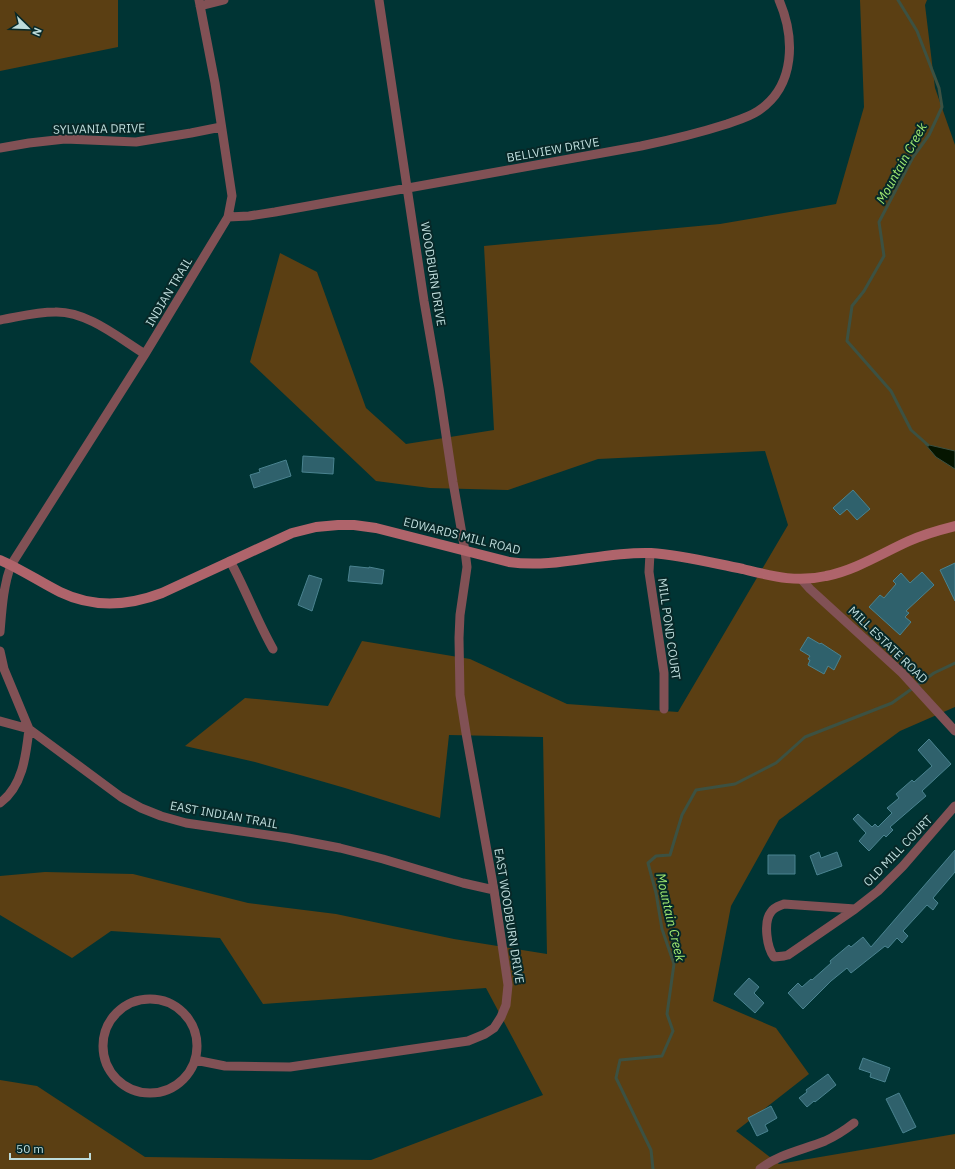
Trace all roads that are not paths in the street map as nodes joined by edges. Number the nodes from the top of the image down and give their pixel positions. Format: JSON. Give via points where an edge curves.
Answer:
{"nodes":[{"id":1,"x":224,"y":0,"type":"edge"},
{"id":2,"x":379,"y":0,"type":"edge"},
{"id":3,"x":779,"y":0,"type":"edge"},
{"id":4,"x":199,"y":3,"type":"edge"},
{"id":5,"x":221,"y":126,"type":"junction"},
{"id":6,"x":0,"y":148,"type":"edge"},
{"id":7,"x":408,"y":188,"type":"junction"},
{"id":8,"x":228,"y":217,"type":"junction"},
{"id":9,"x":0,"y":320,"type":"edge"},
{"id":10,"x":145,"y":354,"type":"junction"},
{"id":11,"x":955,"y":526,"type":"edge"},
{"id":12,"x":465,"y":551,"type":"junction"},
{"id":13,"x":650,"y":553,"type":"junction"},
{"id":14,"x":0,"y":560,"type":"edge"},
{"id":15,"x":230,"y":561,"type":"junction"},
{"id":16,"x":11,"y":565,"type":"junction"},
{"id":17,"x":802,"y":580,"type":"junction"},
{"id":18,"x":0,"y":632,"type":"edge"},
{"id":19,"x":273,"y":649,"type":"dead end"},
{"id":20,"x":0,"y":650,"type":"edge"},
{"id":21,"x":664,"y":709,"type":"dead end"},
{"id":22,"x":0,"y":721,"type":"edge"},
{"id":23,"x":29,"y":729,"type":"junction"},
{"id":24,"x":955,"y":731,"type":"edge"},
{"id":25,"x":0,"y":803,"type":"edge"},
{"id":26,"x":955,"y":806,"type":"edge"},
{"id":27,"x":494,"y":890,"type":"junction"},
{"id":28,"x":855,"y":909,"type":"junction"},
{"id":29,"x":195,"y":1060,"type":"junction"},
{"id":30,"x":854,"y":1123,"type":"dead end"},
{"id":31,"x":760,"y":1169,"type":"edge"}],
"edges":[{"from":1,"to":4,"type":"street"},
{"from":2,"to":7,"type":"street","name":"WOODBURN DRIVE"},
{"from":3,"to":7,"type":"street","name":"BELLVIEW DRIVE","via":[[789,33],[789,61],[780,88],[758,111],[684,137]]},
{"from":4,"to":5,"type":"street","name":"INDIAN TRAIL"},
{"from":5,"to":6,"type":"street","name":"SYLVANIA DRIVE","via":[[136,142],[65,139]]},
{"from":5,"to":8,"type":"street","name":"INDIAN TRAIL","via":[[232,196]]},
{"from":7,"to":8,"type":"street","name":"BELLVIEW DRIVE","via":[[275,212]]},
{"from":7,"to":12,"type":"street","name":"WOODBURN DRIVE"},
{"from":8,"to":10,"type":"street","name":"INDIAN TRAIL"},
{"from":9,"to":10,"type":"street","via":[[64,312],[91,320]]},
{"from":10,"to":16,"type":"street","name":"INDIAN TRAIL"},
{"from":11,"to":17,"type":"street","name":"EDWARDS MILL ROAD","via":[[908,541],[846,570]]},
{"from":12,"to":13,"type":"street","name":"EDWARDS MILL ROAD","via":[[509,562],[534,565]]},
{"from":12,"to":15,"type":"street","name":"EDWARDS MILL ROAD","via":[[376,528],[338,525],[316,527],[292,534]]},
{"from":12,"to":27,"type":"street","name":"EAST WOODBURN DRIVE","via":[[467,567],[459,638],[460,695]]},
{"from":13,"to":17,"type":"street","name":"EDWARDS MILL ROAD","via":[[691,558]]},
{"from":13,"to":21,"type":"street","name":"MILL POND COURT","via":[[649,572],[664,673]]},
{"from":14,"to":16,"type":"street","name":"EDWARDS MILL ROAD"},
{"from":15,"to":16,"type":"street","name":"EDWARDS MILL ROAD","via":[[149,598],[112,604],[70,596]]},
{"from":15,"to":19,"type":"street"},
{"from":16,"to":18,"type":"street","via":[[3,597]]},
{"from":17,"to":24,"type":"street","name":"MILL ESTATE ROAD","via":[[902,673]]},
{"from":20,"to":23,"type":"street","via":[[4,669]]},
{"from":22,"to":23,"type":"street"},
{"from":23,"to":25,"type":"street","via":[[26,758],[17,783]]},
{"from":23,"to":27,"type":"street","name":"EAST INDIAN TRAIL","via":[[121,796],[160,816],[186,823],[340,848]]},
{"from":26,"to":28,"type":"street","name":"OLD MILL COURT","via":[[903,866]]},
{"from":27,"to":29,"type":"street","name":"EAST WOODBURN DRIVE","via":[[504,946],[508,993],[501,1017],[494,1028],[485,1034],[468,1041],[290,1067],[225,1066]]},
{"from":28,"to":28,"type":"street","name":"OLD MILL COURT","via":[[788,955],[774,957],[770,951],[768,917],[778,906],[784,904]]},
{"from":29,"to":29,"type":"street","via":[[184,1079],[171,1088],[156,1093],[135,1091],[126,1087],[110,1072],[103,1053],[105,1031],[116,1013],[133,1001],[154,998],[164,1001],[183,1011],[190,1020],[197,1039]]},
{"from":30,"to":31,"type":"street","via":[[838,1135],[779,1157]]}]}
